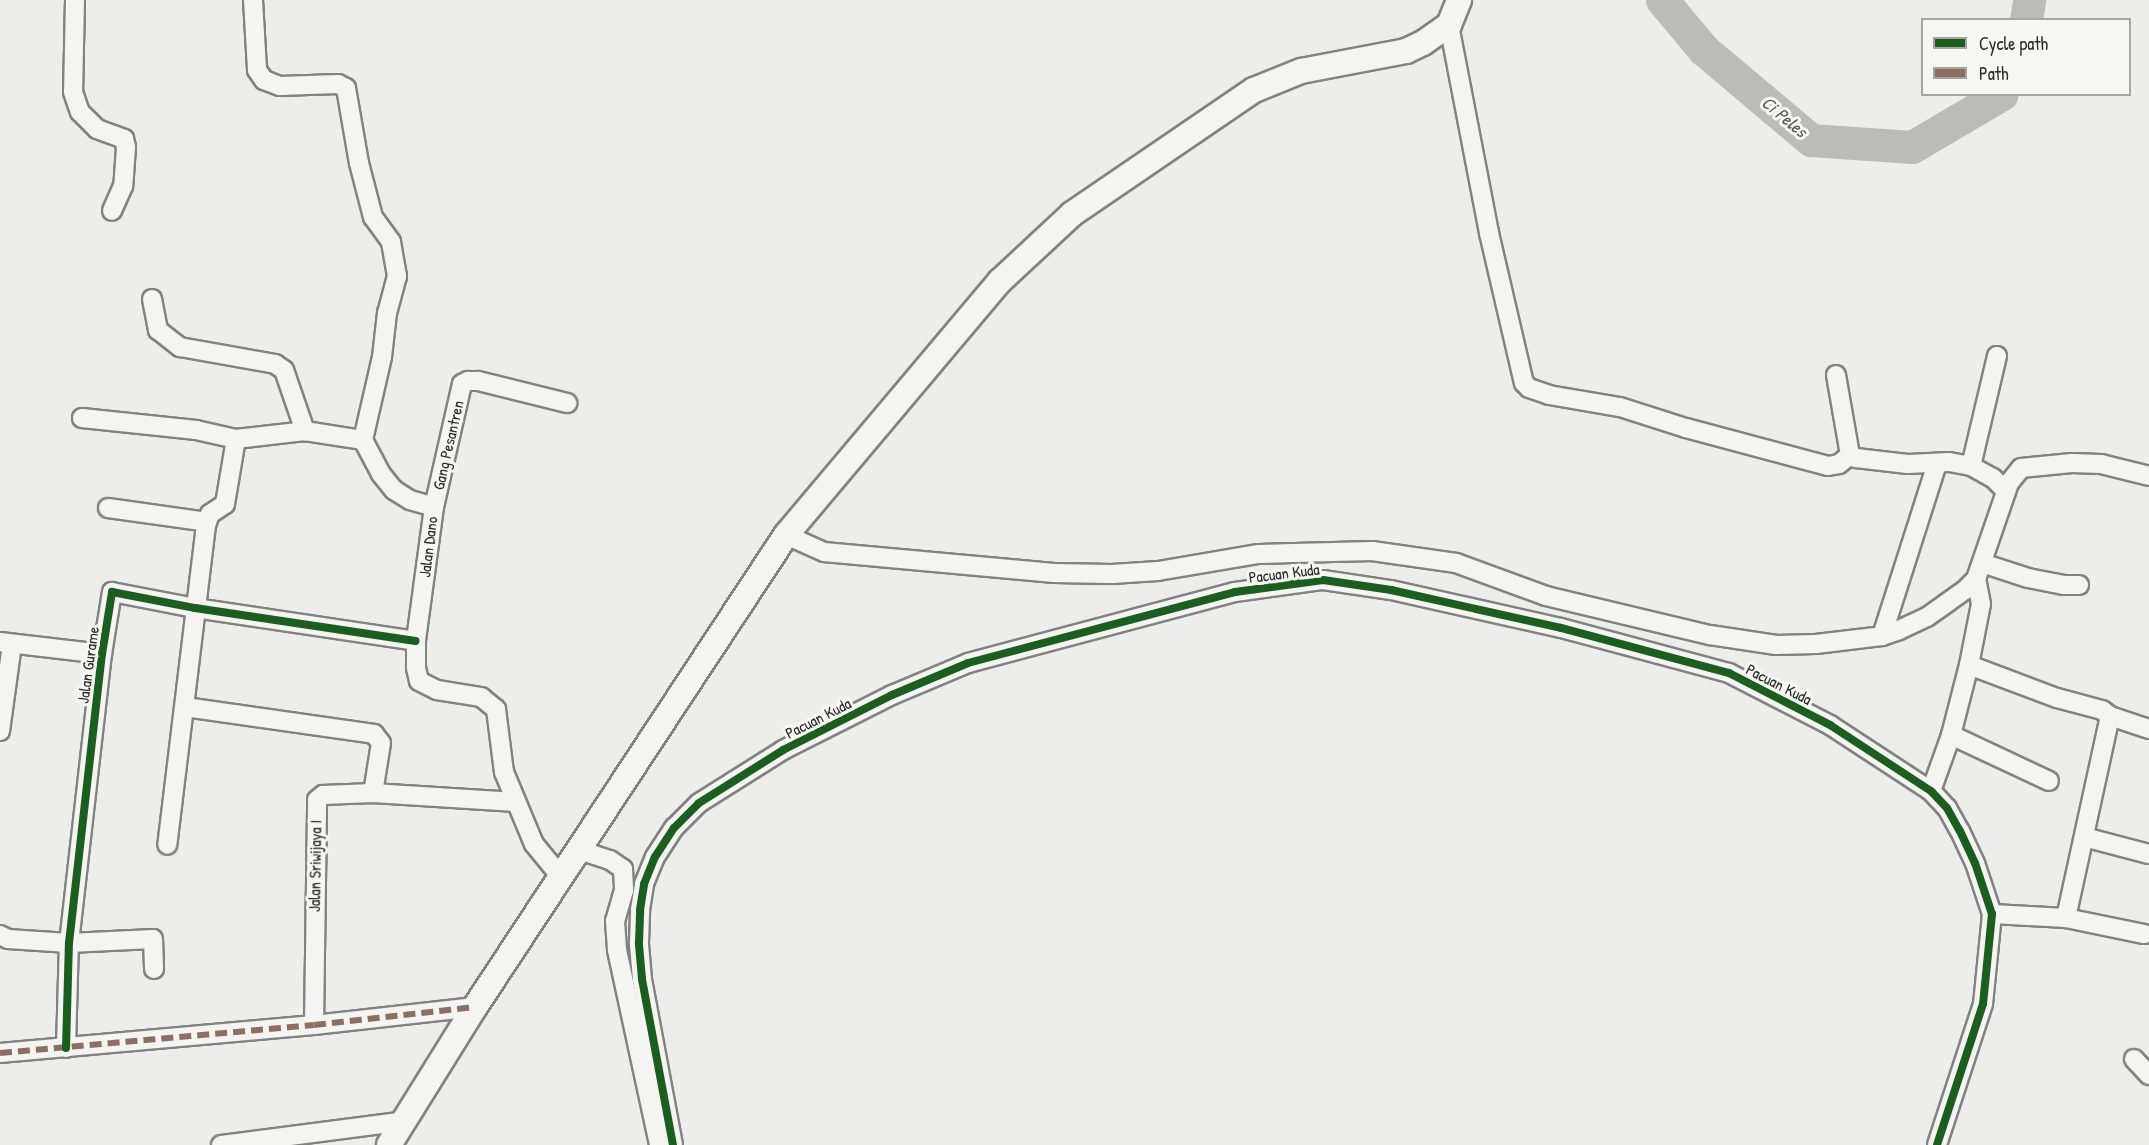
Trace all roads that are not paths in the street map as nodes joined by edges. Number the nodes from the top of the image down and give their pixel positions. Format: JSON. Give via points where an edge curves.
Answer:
{"nodes":[{"id":1,"x":75,"y":0,"type":"edge"},
{"id":2,"x":253,"y":0,"type":"edge"},
{"id":3,"x":1459,"y":0,"type":"edge"},
{"id":4,"x":1449,"y":25,"type":"junction"},
{"id":5,"x":112,"y":211,"type":"dead end"},
{"id":6,"x":152,"y":299,"type":"dead end"},
{"id":7,"x":1997,"y":356,"type":"dead end"},
{"id":8,"x":1836,"y":375,"type":"dead end"},
{"id":9,"x":567,"y":404,"type":"dead end"},
{"id":10,"x":82,"y":418,"type":"dead end"},
{"id":11,"x":305,"y":431,"type":"junction"},
{"id":12,"x":236,"y":439,"type":"junction"},
{"id":13,"x":363,"y":440,"type":"junction"},
{"id":14,"x":1850,"y":455,"type":"junction"},
{"id":15,"x":1937,"y":464,"type":"junction"},
{"id":16,"x":1971,"y":466,"type":"junction"},
{"id":17,"x":2149,"y":476,"type":"edge"},
{"id":18,"x":2006,"y":491,"type":"junction"},
{"id":19,"x":434,"y":507,"type":"junction"},
{"id":20,"x":108,"y":508,"type":"dead end"},
{"id":21,"x":207,"y":522,"type":"junction"},
{"id":22,"x":786,"y":535,"type":"junction"},
{"id":23,"x":1979,"y":571,"type":"junction"},
{"id":24,"x":2079,"y":585,"type":"dead end"},
{"id":25,"x":195,"y":608,"type":"junction"},
{"id":26,"x":1882,"y":636,"type":"junction"},
{"id":27,"x":416,"y":641,"type":"junction"},
{"id":28,"x":6,"y":643,"type":"edge"},
{"id":29,"x":102,"y":654,"type":"junction"},
{"id":30,"x":1969,"y":665,"type":"junction"},
{"id":31,"x":185,"y":707,"type":"junction"},
{"id":32,"x":2110,"y":716,"type":"junction"},
{"id":33,"x":2149,"y":729,"type":"edge"},
{"id":34,"x":0,"y":731,"type":"edge"},
{"id":35,"x":1951,"y":735,"type":"junction"},
{"id":36,"x":2049,"y":782,"type":"dead end"},
{"id":37,"x":1931,"y":791,"type":"junction"},
{"id":38,"x":373,"y":793,"type":"junction"},
{"id":39,"x":516,"y":802,"type":"junction"},
{"id":40,"x":2084,"y":837,"type":"junction"},
{"id":41,"x":167,"y":845,"type":"dead end"},
{"id":42,"x":579,"y":850,"type":"junction"},
{"id":43,"x":2149,"y":854,"type":"edge"},
{"id":44,"x":561,"y":877,"type":"junction"},
{"id":45,"x":1992,"y":914,"type":"junction"},
{"id":46,"x":2066,"y":918,"type":"junction"},
{"id":47,"x":2144,"y":934,"type":"dead end"},
{"id":48,"x":0,"y":935,"type":"edge"},
{"id":49,"x":69,"y":944,"type":"junction"},
{"id":50,"x":154,"y":969,"type":"dead end"},
{"id":51,"x":475,"y":1007,"type":"junction"},
{"id":52,"x":314,"y":1025,"type":"junction"},
{"id":53,"x":66,"y":1048,"type":"junction"},
{"id":54,"x":0,"y":1053,"type":"edge"},
{"id":55,"x":2134,"y":1059,"type":"dead end"},
{"id":56,"x":2149,"y":1075,"type":"edge"},
{"id":57,"x":405,"y":1121,"type":"junction"},
{"id":58,"x":221,"y":1145,"type":"edge"},
{"id":59,"x":389,"y":1145,"type":"edge"},
{"id":60,"x":659,"y":1145,"type":"edge"},
{"id":61,"x":673,"y":1145,"type":"edge"},
{"id":62,"x":1937,"y":1145,"type":"edge"}],
"edges":[{"from":1,"to":5,"type":"street","via":[[73,92],[80,111],[102,133],[124,139],[126,147],[123,186]]},
{"from":2,"to":13,"type":"street","via":[[257,70],[264,80],[280,86],[338,84],[346,88],[373,217],[390,242],[397,276]]},
{"from":3,"to":4,"type":"main road"},
{"from":4,"to":14,"type":"street","via":[[1486,221],[1524,383],[1550,395],[1620,407],[1828,466],[1839,464]]},
{"from":4,"to":22,"type":"main road","via":[[1406,51],[1301,71],[1263,85],[1072,214],[1000,281]]},
{"from":6,"to":11,"type":"street","via":[[158,330],[180,347],[275,364],[285,370]]},
{"from":7,"to":16,"type":"street"},
{"from":8,"to":14,"type":"street"},
{"from":9,"to":19,"type":"street","name":"Gang Pesantren","via":[[478,381],[462,384]]},
{"from":10,"to":12,"type":"street","via":[[205,431]]},
{"from":11,"to":12,"type":"street"},
{"from":11,"to":13,"type":"street"},
{"from":12,"to":21,"type":"street","via":[[225,504],[210,514]]},
{"from":13,"to":19,"type":"street","name":"Jalan Dano","via":[[394,490]]},
{"from":14,"to":15,"type":"street"},
{"from":15,"to":16,"type":"street"},
{"from":15,"to":26,"type":"street"},
{"from":16,"to":18,"type":"street","via":[[1993,478]]},
{"from":17,"to":18,"type":"street","via":[[2101,464],[2046,464],[2021,468]]},
{"from":18,"to":23,"type":"street"},
{"from":19,"to":27,"type":"street","name":"Jalan Dano"},
{"from":20,"to":21,"type":"street"},
{"from":21,"to":25,"type":"street"},
{"from":22,"to":26,"type":"street","via":[[824,552],[1054,573],[1135,573],[1259,554],[1372,551],[1456,563],[1546,596],[1710,635],[1776,645]]},
{"from":22,"to":42,"type":"main road"},
{"from":23,"to":24,"type":"street"},
{"from":23,"to":26,"type":"street","via":[[1927,617]]},
{"from":23,"to":30,"type":"street","via":[[1981,604]]},
{"from":25,"to":27,"type":"street","name":"Jalan Gurame"},
{"from":25,"to":29,"type":"street","name":"Jalan Gurame","via":[[112,592]]},
{"from":25,"to":31,"type":"street"},
{"from":27,"to":39,"type":"street","name":"Jalan Dano","via":[[419,681],[437,690],[481,697],[496,709],[504,772]]},
{"from":28,"to":29,"type":"street"},
{"from":28,"to":34,"type":"street"},
{"from":29,"to":49,"type":"street","name":"Jalan Gurame"},
{"from":30,"to":32,"type":"street"},
{"from":30,"to":35,"type":"street"},
{"from":31,"to":38,"type":"street","via":[[374,734],[381,742]]},
{"from":31,"to":41,"type":"street"},
{"from":32,"to":33,"type":"street"},
{"from":32,"to":40,"type":"street"},
{"from":35,"to":36,"type":"street"},
{"from":35,"to":37,"type":"street"},
{"from":37,"to":45,"type":"street","name":"Pacuan Kuda","via":[[1960,831]]},
{"from":37,"to":61,"type":"street","name":"Pacuan Kuda","via":[[1830,725],[1729,674],[1624,643],[1391,590],[1323,580],[1235,592],[1012,650],[968,663],[892,695],[783,750],[699,803],[674,828],[655,857],[644,884],[639,943],[642,979]]},
{"from":38,"to":39,"type":"street","name":"Jalan Sriwijaya I"},
{"from":38,"to":52,"type":"street","name":"Jalan Sriwijaya I","via":[[323,795],[317,800]]},
{"from":39,"to":44,"type":"street","via":[[534,844]]},
{"from":40,"to":43,"type":"street"},
{"from":40,"to":46,"type":"street"},
{"from":42,"to":44,"type":"main road"},
{"from":42,"to":60,"type":"street","via":[[623,869],[624,890],[615,921],[618,950]]},
{"from":44,"to":51,"type":"main road"},
{"from":45,"to":46,"type":"street"},
{"from":45,"to":62,"type":"street","name":"Pacuan Kuda","via":[[1983,1004]]},
{"from":46,"to":47,"type":"street"},
{"from":48,"to":49,"type":"street"},
{"from":49,"to":50,"type":"street","via":[[153,939]]},
{"from":49,"to":53,"type":"street","name":"Jalan Gurame"},
{"from":51,"to":52,"type":"street"},
{"from":51,"to":57,"type":"main road"},
{"from":52,"to":53,"type":"street"},
{"from":53,"to":54,"type":"street"},
{"from":55,"to":56,"type":"street"},
{"from":57,"to":58,"type":"street"},
{"from":57,"to":59,"type":"main road"}]}
